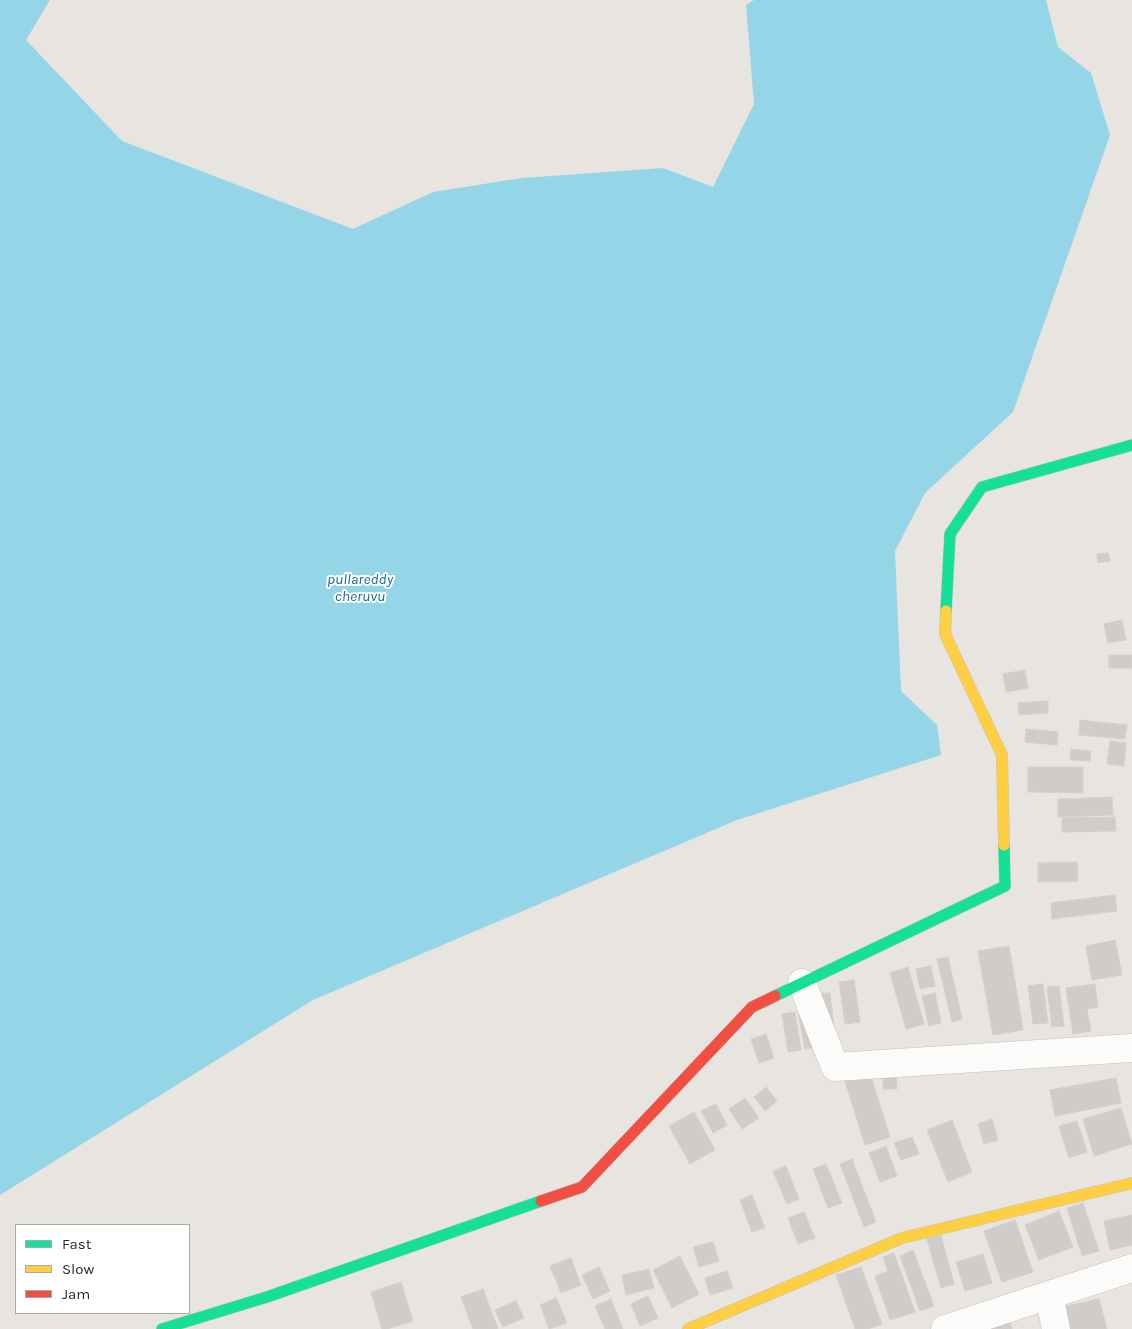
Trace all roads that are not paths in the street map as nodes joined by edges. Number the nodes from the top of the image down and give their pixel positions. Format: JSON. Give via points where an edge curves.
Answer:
{"nodes":[{"id":1,"x":1132,"y":445,"type":"edge"},
{"id":2,"x":802,"y":983,"type":"junction"},
{"id":3,"x":1132,"y":1048,"type":"edge"},
{"id":4,"x":1132,"y":1183,"type":"edge"},
{"id":5,"x":1132,"y":1268,"type":"edge"},
{"id":6,"x":1049,"y":1295,"type":"junction"},
{"id":7,"x":162,"y":1329,"type":"edge"},
{"id":8,"x":688,"y":1329,"type":"edge"},
{"id":9,"x":944,"y":1329,"type":"edge"},
{"id":10,"x":1056,"y":1329,"type":"edge"}],
"edges":[{"from":1,"to":2,"type":"street","via":[[982,487],[950,534],[945,634],[1002,754],[1005,886]]},
{"from":2,"to":3,"type":"street","via":[[835,1067]]},
{"from":2,"to":7,"type":"street","via":[[752,1007],[582,1187],[267,1297]]},
{"from":4,"to":8,"type":"street","via":[[902,1238]]},
{"from":5,"to":6,"type":"street"},
{"from":6,"to":9,"type":"street"},
{"from":6,"to":10,"type":"street"}]}
